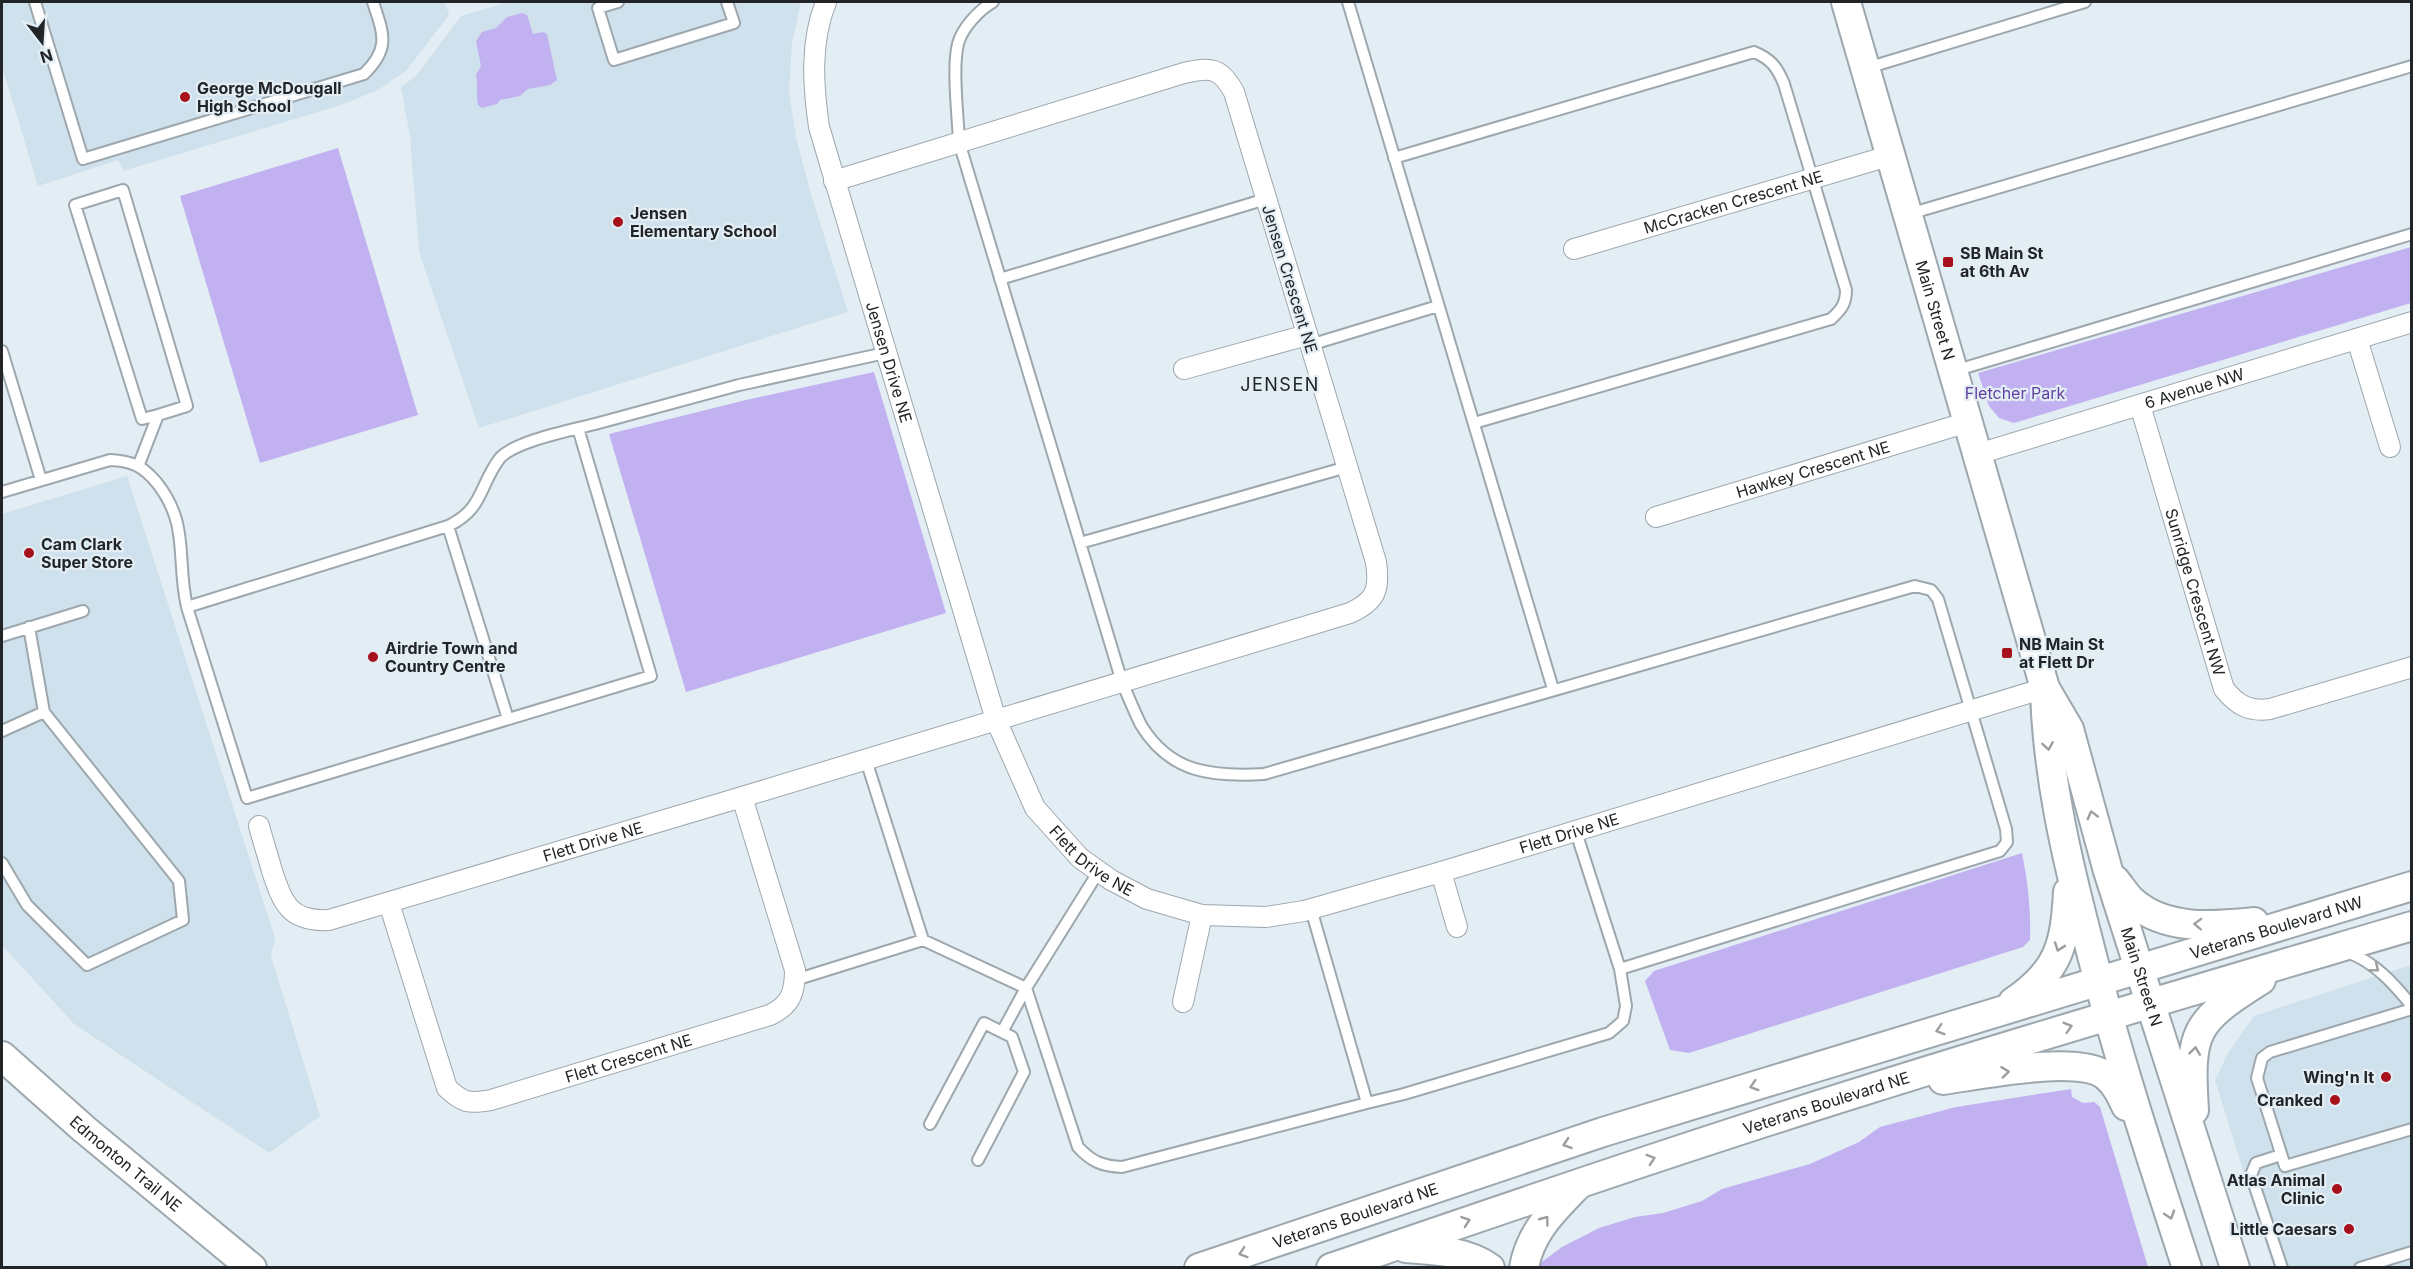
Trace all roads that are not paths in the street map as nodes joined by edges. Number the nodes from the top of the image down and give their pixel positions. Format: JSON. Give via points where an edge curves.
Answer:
{"nodes":[{"id":1,"x":35,"y":2,"type":"edge"},
{"id":2,"x":373,"y":2,"type":"edge"},
{"id":3,"x":618,"y":2,"type":"edge"},
{"id":4,"x":727,"y":2,"type":"edge"},
{"id":5,"x":826,"y":2,"type":"edge"},
{"id":6,"x":993,"y":2,"type":"edge"},
{"id":7,"x":1348,"y":2,"type":"edge"},
{"id":8,"x":1846,"y":2,"type":"edge"},
{"id":9,"x":2085,"y":2,"type":"edge"},
{"id":10,"x":2412,"y":66,"type":"edge"},
{"id":11,"x":1866,"y":68,"type":"junction"},
{"id":12,"x":959,"y":142,"type":"junction"},
{"id":13,"x":1892,"y":155,"type":"junction"},
{"id":14,"x":1394,"y":158,"type":"junction"},
{"id":15,"x":1812,"y":179,"type":"junction"},
{"id":16,"x":834,"y":181,"type":"junction"},
{"id":17,"x":1266,"y":199,"type":"junction"},
{"id":18,"x":1909,"y":214,"type":"junction"},
{"id":19,"x":2412,"y":234,"type":"edge"},
{"id":20,"x":1574,"y":249,"type":"dead end"},
{"id":21,"x":1000,"y":279,"type":"junction"},
{"id":22,"x":1438,"y":306,"type":"junction"},
{"id":23,"x":2412,"y":322,"type":"edge"},
{"id":24,"x":2357,"y":339,"type":"junction"},
{"id":25,"x":1309,"y":340,"type":"junction"},
{"id":26,"x":2,"y":351,"type":"edge"},
{"id":27,"x":885,"y":353,"type":"junction"},
{"id":28,"x":1184,"y":369,"type":"dead end"},
{"id":29,"x":1954,"y":371,"type":"junction"},
{"id":30,"x":6,"y":379,"type":"edge"},
{"id":31,"x":2140,"y":405,"type":"junction"},
{"id":32,"x":158,"y":414,"type":"junction"},
{"id":33,"x":1968,"y":422,"type":"junction"},
{"id":34,"x":1474,"y":423,"type":"junction"},
{"id":35,"x":578,"y":428,"type":"junction"},
{"id":36,"x":2390,"y":447,"type":"dead end"},
{"id":37,"x":1978,"y":454,"type":"junction"},
{"id":38,"x":139,"y":464,"type":"junction"},
{"id":39,"x":1347,"y":467,"type":"junction"},
{"id":40,"x":41,"y":480,"type":"junction"},
{"id":41,"x":2,"y":492,"type":"edge"},
{"id":42,"x":1656,"y":517,"type":"dead end"},
{"id":43,"x":448,"y":526,"type":"junction"},
{"id":44,"x":1080,"y":543,"type":"junction"},
{"id":45,"x":187,"y":607,"type":"junction"},
{"id":46,"x":83,"y":610,"type":"dead end"},
{"id":47,"x":29,"y":627,"type":"junction"},
{"id":48,"x":2,"y":636,"type":"edge"},
{"id":49,"x":2412,"y":667,"type":"edge"},
{"id":50,"x":1122,"y":682,"type":"junction"},
{"id":51,"x":2045,"y":688,"type":"junction"},
{"id":52,"x":1553,"y":689,"type":"junction"},
{"id":53,"x":1971,"y":711,"type":"junction"},
{"id":54,"x":44,"y":712,"type":"junction"},
{"id":55,"x":508,"y":719,"type":"junction"},
{"id":56,"x":996,"y":720,"type":"junction"},
{"id":57,"x":2,"y":731,"type":"edge"},
{"id":58,"x":866,"y":759,"type":"junction"},
{"id":59,"x":742,"y":797,"type":"junction"},
{"id":60,"x":259,"y":826,"type":"dead end"},
{"id":61,"x":1576,"y":832,"type":"junction"},
{"id":62,"x":2,"y":863,"type":"edge"},
{"id":63,"x":2069,"y":868,"type":"junction"},
{"id":64,"x":1098,"y":871,"type":"junction"},
{"id":65,"x":2108,"y":871,"type":"junction"},
{"id":66,"x":1441,"y":872,"type":"junction"},
{"id":67,"x":2412,"y":886,"type":"edge"},
{"id":68,"x":389,"y":903,"type":"junction"},
{"id":69,"x":1311,"y":909,"type":"junction"},
{"id":70,"x":1202,"y":915,"type":"junction"},
{"id":71,"x":2319,"y":915,"type":"junction"},
{"id":72,"x":2412,"y":926,"type":"edge"},
{"id":73,"x":1457,"y":927,"type":"dead end"},
{"id":74,"x":923,"y":940,"type":"junction"},
{"id":75,"x":2326,"y":951,"type":"junction"},
{"id":76,"x":1620,"y":969,"type":"junction"},
{"id":77,"x":2139,"y":969,"type":"junction"},
{"id":78,"x":795,"y":980,"type":"junction"},
{"id":79,"x":2098,"y":982,"type":"junction"},
{"id":80,"x":1026,"y":988,"type":"junction"},
{"id":81,"x":1183,"y":1002,"type":"dead end"},
{"id":82,"x":2150,"y":1003,"type":"junction"},
{"id":83,"x":2412,"y":1007,"type":"edge"},
{"id":84,"x":1996,"y":1012,"type":"junction"},
{"id":85,"x":2108,"y":1015,"type":"junction"},
{"id":86,"x":1002,"y":1032,"type":"junction"},
{"id":87,"x":2,"y":1056,"type":"edge"},
{"id":88,"x":1864,"y":1090,"type":"junction"},
{"id":89,"x":1368,"y":1103,"type":"junction"},
{"id":90,"x":930,"y":1124,"type":"dead end"},
{"id":91,"x":2412,"y":1129,"type":"edge"},
{"id":92,"x":2197,"y":1151,"type":"junction"},
{"id":93,"x":2281,"y":1155,"type":"junction"},
{"id":94,"x":978,"y":1160,"type":"dead end"},
{"id":95,"x":2153,"y":1163,"type":"junction"},
{"id":96,"x":1581,"y":1182,"type":"junction"},
{"id":97,"x":1392,"y":1247,"type":"junction"},
{"id":98,"x":2412,"y":1252,"type":"edge"},
{"id":99,"x":252,"y":1268,"type":"edge"},
{"id":100,"x":1198,"y":1268,"type":"edge"},
{"id":101,"x":1331,"y":1268,"type":"edge"},
{"id":102,"x":1490,"y":1268,"type":"edge"},
{"id":103,"x":1524,"y":1268,"type":"edge"},
{"id":104,"x":2187,"y":1268,"type":"edge"},
{"id":105,"x":2235,"y":1268,"type":"edge"},
{"id":106,"x":2282,"y":1268,"type":"edge"},
{"id":107,"x":2360,"y":1268,"type":"edge"}],
"edges":[{"from":1,"to":2,"type":"lane","via":[[83,159],[364,74],[377,62],[385,38]]},
{"from":3,"to":4,"type":"lane","via":[[598,8],[614,60],[734,23]]},
{"from":5,"to":16,"type":"street","name":"Jensen Drive NE","via":[[812,83],[819,128]]},
{"from":6,"to":12,"type":"lane","via":[[969,24],[958,42]]},
{"from":7,"to":14,"type":"lane"},
{"from":8,"to":11,"type":"main road","name":"Main Street N"},
{"from":9,"to":11,"type":"lane"},
{"from":10,"to":18,"type":"lane"},
{"from":11,"to":13,"type":"main road","name":"Main Street N"},
{"from":12,"to":16,"type":"street","name":"Jensen Crescent NE"},
{"from":12,"to":17,"type":"street","name":"Jensen Crescent NE","via":[[1184,73],[1216,70],[1234,92]]},
{"from":12,"to":21,"type":"lane"},
{"from":13,"to":15,"type":"street","name":"McCracken Crescent NE"},
{"from":13,"to":18,"type":"main road","name":"Main Street N"},
{"from":14,"to":15,"type":"lane","via":[[1754,52],[1777,66]]},
{"from":14,"to":22,"type":"lane"},
{"from":15,"to":20,"type":"street","name":"McCracken Crescent NE"},
{"from":15,"to":34,"type":"lane","via":[[1846,290],[1846,300],[1831,319]]},
{"from":16,"to":27,"type":"street","name":"Jensen Drive NE"},
{"from":17,"to":21,"type":"lane"},
{"from":17,"to":25,"type":"street","name":"Jensen Crescent NE"},
{"from":18,"to":29,"type":"main road","name":"Main Street N"},
{"from":19,"to":29,"type":"lane"},
{"from":21,"to":44,"type":"lane"},
{"from":22,"to":25,"type":"lane"},
{"from":22,"to":34,"type":"lane"},
{"from":23,"to":24,"type":"street","name":"6 Avenue NW"},
{"from":24,"to":31,"type":"street","name":"6 Avenue NW"},
{"from":24,"to":36,"type":"street"},
{"from":25,"to":28,"type":"street"},
{"from":25,"to":39,"type":"street","name":"Jensen Crescent NE"},
{"from":26,"to":30,"type":"lane"},
{"from":27,"to":35,"type":"lane","via":[[739,385]]},
{"from":27,"to":56,"type":"street","name":"Jensen Drive NE"},
{"from":29,"to":33,"type":"main road","name":"Main Street N"},
{"from":30,"to":40,"type":"lane"},
{"from":31,"to":37,"type":"street","name":"6 Avenue NW"},
{"from":31,"to":49,"type":"street","name":"Sunridge Crescent NW","via":[[2224,689],[2233,701],[2257,711],[2270,709]]},
{"from":32,"to":32,"type":"lane","via":[[187,406],[123,190],[75,205],[142,419]]},
{"from":32,"to":38,"type":"lane"},
{"from":33,"to":37,"type":"main road","name":"Main Street N"},
{"from":33,"to":42,"type":"street","name":"Hawkey Crescent NE"},
{"from":34,"to":52,"type":"lane"},
{"from":35,"to":43,"type":"lane","via":[[505,454],[471,512]]},
{"from":35,"to":55,"type":"lane","via":[[651,676]]},
{"from":37,"to":51,"type":"main road","name":"Main Street N"},
{"from":38,"to":40,"type":"lane","via":[[110,460]]},
{"from":38,"to":45,"type":"lane","via":[[159,485],[176,513]]},
{"from":39,"to":44,"type":"lane"},
{"from":39,"to":50,"type":"street","name":"Jensen Crescent NE","via":[[1376,562],[1378,579],[1374,595],[1365,606]]},
{"from":40,"to":41,"type":"lane"},
{"from":43,"to":45,"type":"lane"},
{"from":43,"to":55,"type":"lane"},
{"from":44,"to":50,"type":"lane"},
{"from":45,"to":55,"type":"lane","via":[[247,798]]},
{"from":46,"to":47,"type":"lane"},
{"from":47,"to":48,"type":"lane"},
{"from":47,"to":54,"type":"lane"},
{"from":50,"to":52,"type":"lane","via":[[1142,725],[1163,753],[1194,770],[1232,776],[1264,774]]},
{"from":50,"to":56,"type":"street","name":"Jensen Crescent NE"},
{"from":51,"to":53,"type":"street","name":"Flett Drive NE"},
{"from":51,"to":63,"type":"main road","name":"Main Street N","one_way":true,"via":[[2046,738]]},
{"from":65,"to":51,"type":"main road","name":"Main Street N","one_way":true,"via":[[2069,729]]},
{"from":52,"to":53,"type":"lane","via":[[1915,586],[1931,590],[1938,599]]},
{"from":53,"to":61,"type":"street","name":"Flett Drive NE"},
{"from":53,"to":76,"type":"lane","via":[[2006,829],[2007,842],[2000,850]]},
{"from":54,"to":57,"type":"lane"},
{"from":54,"to":62,"type":"lane","via":[[179,881],[183,920],[87,965],[27,905]]},
{"from":56,"to":58,"type":"street","name":"Flett Drive NE"},
{"from":56,"to":64,"type":"street","name":"Flett Drive NE","via":[[1035,808],[1080,858]]},
{"from":58,"to":59,"type":"street","name":"Flett Drive NE"},
{"from":58,"to":74,"type":"lane"},
{"from":59,"to":68,"type":"street","name":"Flett Drive NE"},
{"from":59,"to":78,"type":"street"},
{"from":60,"to":68,"type":"street","name":"Flett Drive NE","via":[[279,893],[297,915],[313,921],[329,920]]},
{"from":61,"to":66,"type":"street","name":"Flett Drive NE"},
{"from":61,"to":76,"type":"lane"},
{"from":63,"to":79,"type":"main road","name":"Main Street N"},
{"from":63,"to":84,"type":"main road","one_way":true,"via":[[2061,949],[2032,989]]},
{"from":64,"to":70,"type":"street","name":"Flett Drive NE","via":[[1147,899]]},
{"from":64,"to":80,"type":"lane"},
{"from":71,"to":65,"type":"main road","one_way":true,"via":[[2229,924],[2162,919],[2132,900]]},
{"from":65,"to":77,"type":"main road","name":"Main Street N"},
{"from":66,"to":69,"type":"street","name":"Flett Drive NE"},
{"from":66,"to":73,"type":"street"},
{"from":67,"to":71,"type":"main road","name":"Veterans Boulevard NW"},
{"from":68,"to":78,"type":"street","name":"Flett Crescent NE","via":[[447,1088],[472,1103],[771,1015],[783,1009],[790,999]]},
{"from":69,"to":70,"type":"street","name":"Flett Drive NE","via":[[1266,916]]},
{"from":69,"to":89,"type":"lane"},
{"from":70,"to":81,"type":"street"},
{"from":71,"to":77,"type":"main road","name":"Veterans Boulevard NW"},
{"from":72,"to":75,"type":"main road"},
{"from":74,"to":78,"type":"lane"},
{"from":74,"to":80,"type":"lane"},
{"from":75,"to":82,"type":"main road","name":"Veterans Boulevard NE"},
{"from":75,"to":83,"type":"lane","one_way":true,"via":[[2348,952],[2363,958],[2392,982]]},
{"from":92,"to":75,"type":"main road","one_way":true,"via":[[2194,1047],[2206,1020],[2230,999],[2269,975]]},
{"from":76,"to":89,"type":"lane","via":[[1626,1006],[1623,1021],[1609,1033]]},
{"from":77,"to":79,"type":"main road","name":"Veterans Boulevard NW"},
{"from":77,"to":82,"type":"main road","name":"Main Street N"},
{"from":79,"to":84,"type":"main road","name":"Veterans Boulevard NE"},
{"from":79,"to":85,"type":"main road","name":"Main Street N"},
{"from":80,"to":86,"type":"lane"},
{"from":80,"to":89,"type":"lane","via":[[1078,1147],[1089,1160],[1105,1166],[1122,1167]]},
{"from":82,"to":85,"type":"main road","name":"Veterans Boulevard NE"},
{"from":82,"to":92,"type":"main road","name":"Main Street N"},
{"from":83,"to":93,"type":"lane","via":[[2262,1058],[2257,1078]]},
{"from":84,"to":100,"type":"main road","name":"Veterans Boulevard NE","one_way":true,"via":[[1603,1132]]},
{"from":88,"to":85,"type":"main road","name":"Veterans Boulevard NE","one_way":true},
{"from":85,"to":95,"type":"main road","name":"Main Street N"},
{"from":86,"to":90,"type":"lane","via":[[984,1023]]},
{"from":86,"to":94,"type":"lane","via":[[1012,1037],[1024,1072]]},
{"from":87,"to":99,"type":"main road","name":"Edmonton Trail NE"},
{"from":88,"to":95,"type":"main road","one_way":true,"via":[[2064,1065],[2088,1067],[2105,1075],[2118,1089]]},
{"from":96,"to":88,"type":"main road","name":"Veterans Boulevard NE","one_way":true},
{"from":91,"to":93,"type":"lane","via":[[2285,1166]]},
{"from":92,"to":105,"type":"main road","name":"Main Street N"},
{"from":93,"to":106,"type":"lane","via":[[2256,1163],[2250,1175]]},
{"from":95,"to":104,"type":"main road","name":"Main Street N","one_way":true},
{"from":97,"to":96,"type":"main road","name":"Veterans Boulevard NE","one_way":true},
{"from":103,"to":96,"type":"main road","one_way":true,"via":[[1543,1221]]},
{"from":97,"to":101,"type":"main road","name":"Veterans Boulevard NE"},
{"from":97,"to":102,"type":"main road","via":[[1441,1250],[1472,1258]]},
{"from":98,"to":107,"type":"lane"}]}
